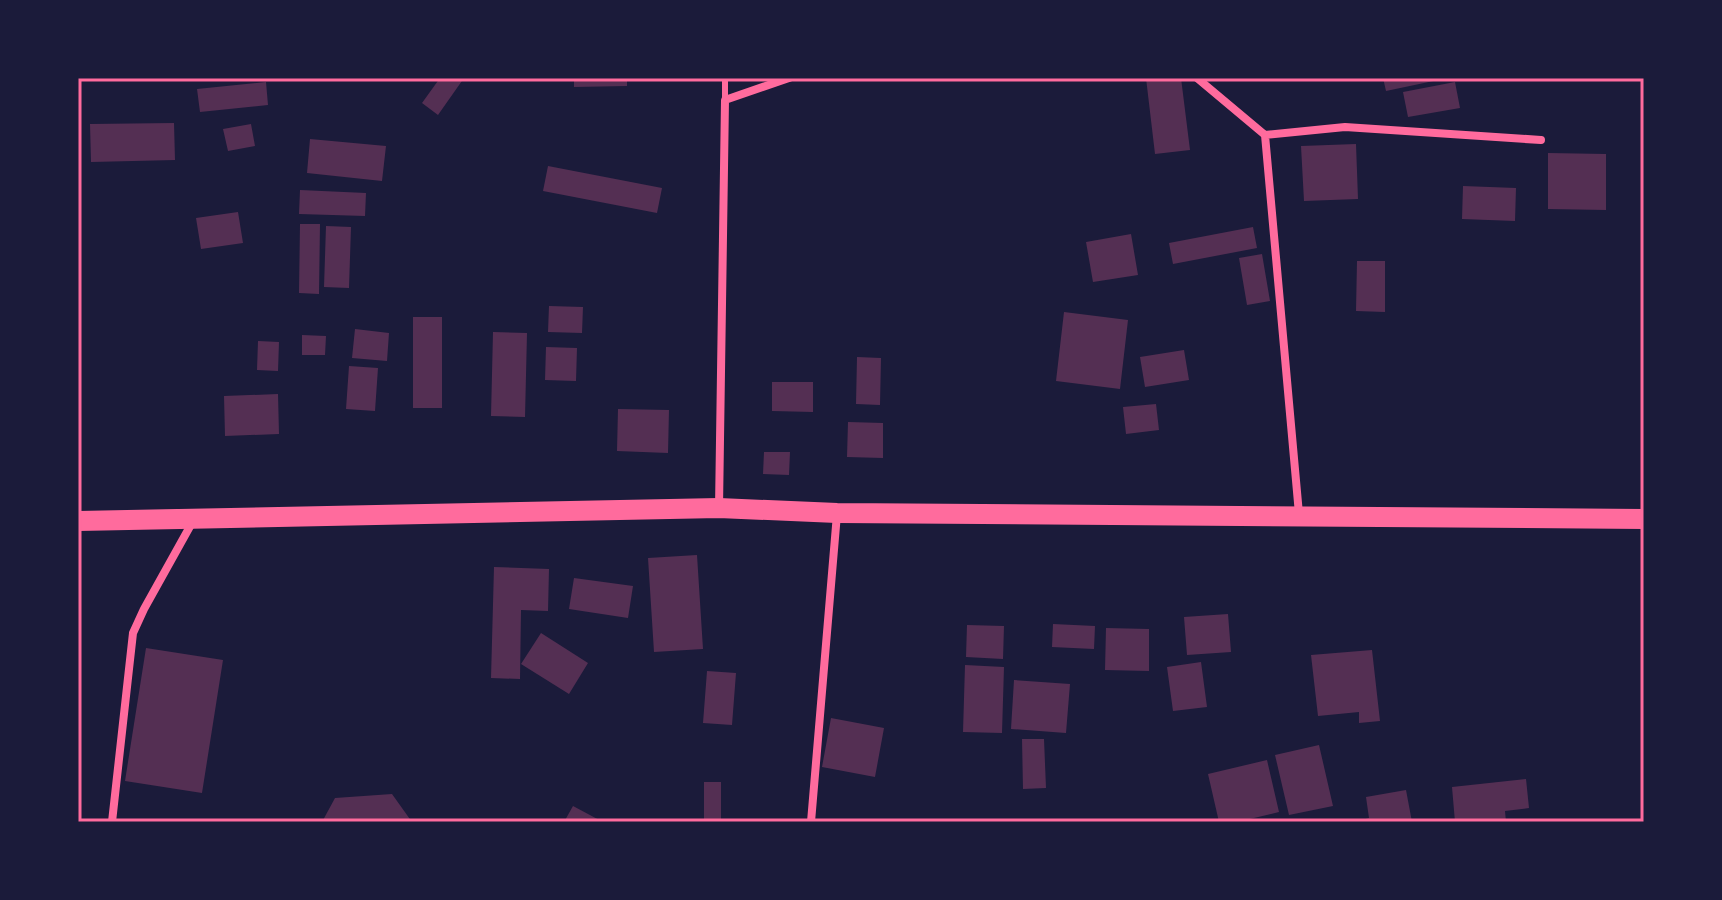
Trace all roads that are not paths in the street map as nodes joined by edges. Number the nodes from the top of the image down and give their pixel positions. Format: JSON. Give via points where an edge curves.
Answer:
{"nodes":[{"id":1,"x":725,"y":78,"type":"edge"},
{"id":2,"x":789,"y":78,"type":"edge"},
{"id":3,"x":1197,"y":78,"type":"edge"},
{"id":4,"x":725,"y":100,"type":"junction"},
{"id":5,"x":1265,"y":135,"type":"junction"},
{"id":6,"x":1541,"y":140,"type":"dead end"},
{"id":7,"x":719,"y":508,"type":"junction"},
{"id":8,"x":837,"y":513,"type":"junction"},
{"id":9,"x":1299,"y":515,"type":"junction"},
{"id":10,"x":1644,"y":519,"type":"edge"},
{"id":11,"x":193,"y":520,"type":"junction"},
{"id":12,"x":78,"y":521,"type":"edge"},
{"id":13,"x":112,"y":822,"type":"edge"},
{"id":14,"x":811,"y":822,"type":"edge"}],
"edges":[{"from":1,"to":4,"type":"lane"},
{"from":2,"to":4,"type":"street"},
{"from":3,"to":5,"type":"street"},
{"from":4,"to":7,"type":"street"},
{"from":5,"to":6,"type":"street","via":[[1345,127]]},
{"from":5,"to":9,"type":"street"},
{"from":7,"to":8,"type":"main road"},
{"from":7,"to":11,"type":"main road"},
{"from":8,"to":9,"type":"main road"},
{"from":8,"to":14,"type":"street"},
{"from":9,"to":10,"type":"main road"},
{"from":11,"to":12,"type":"main road"},
{"from":11,"to":13,"type":"street","via":[[133,633]]}]}
